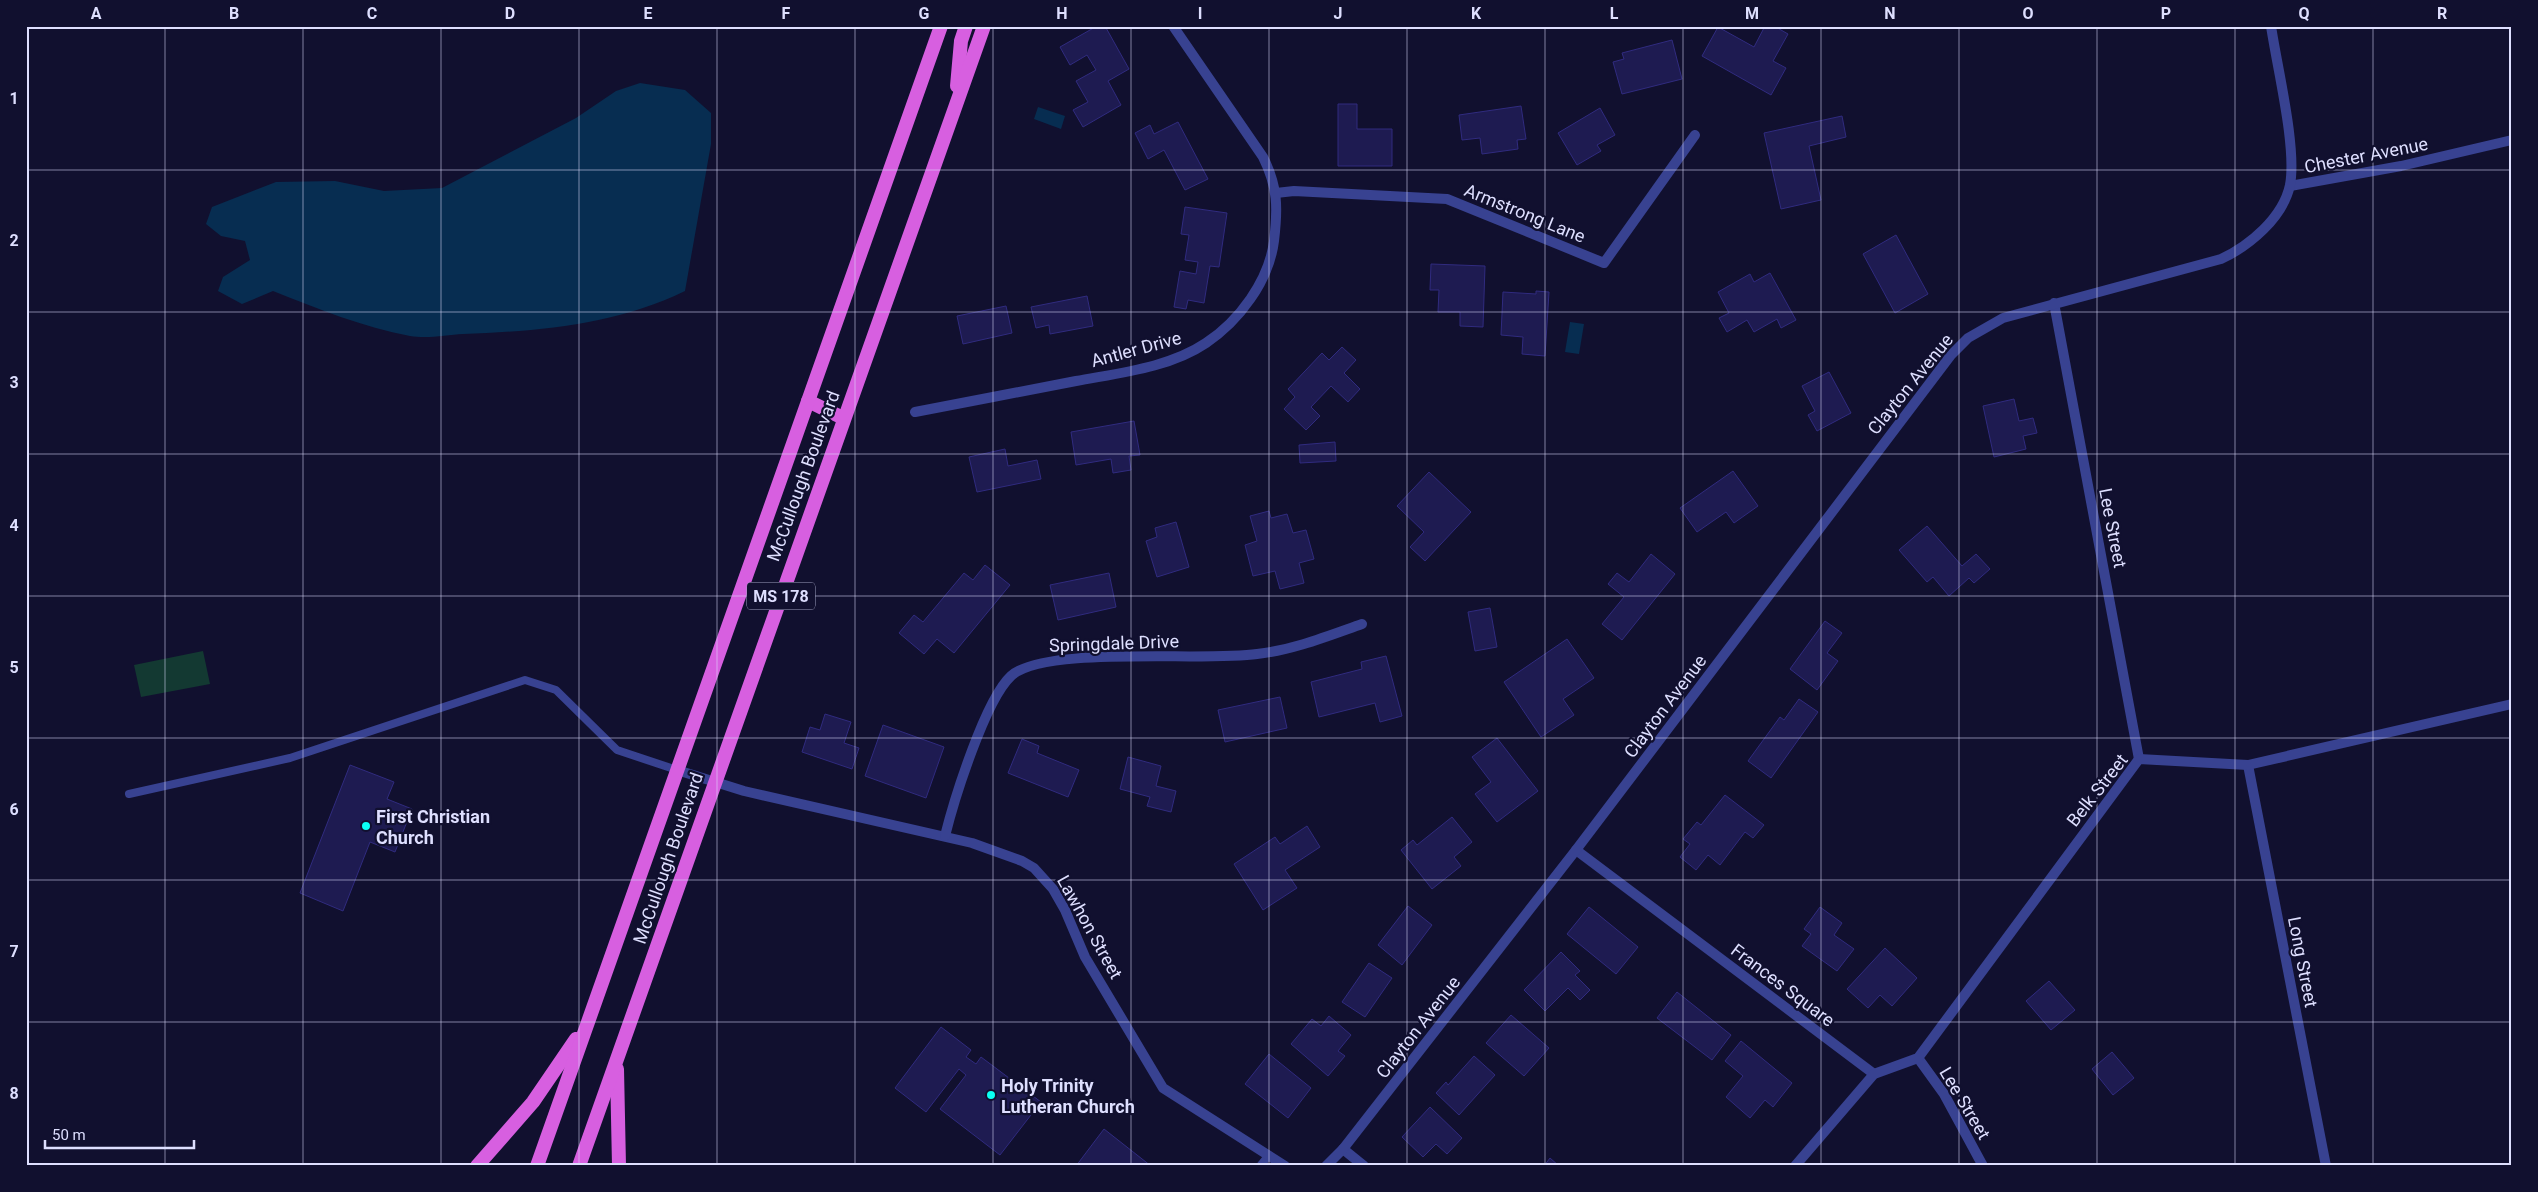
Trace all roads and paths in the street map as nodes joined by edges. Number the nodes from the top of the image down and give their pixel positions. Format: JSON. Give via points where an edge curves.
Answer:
{"nodes":[{"id":1,"x":941,"y":26,"type":"edge"},
{"id":2,"x":966,"y":26,"type":"edge"},
{"id":3,"x":984,"y":26,"type":"edge"},
{"id":4,"x":1173,"y":26,"type":"edge"},
{"id":5,"x":2271,"y":26,"type":"edge"},
{"id":6,"x":955,"y":107,"type":"junction"},
{"id":7,"x":1695,"y":135,"type":"dead end"},
{"id":8,"x":2512,"y":140,"type":"edge"},
{"id":9,"x":2290,"y":186,"type":"junction"},
{"id":10,"x":1276,"y":193,"type":"junction"},
{"id":11,"x":2054,"y":303,"type":"junction"},
{"id":12,"x":808,"y":402,"type":"junction"},
{"id":13,"x":915,"y":412,"type":"dead end"},
{"id":14,"x":843,"y":418,"type":"junction"},
{"id":15,"x":1362,"y":624,"type":"dead end"},
{"id":16,"x":2512,"y":704,"type":"edge"},
{"id":17,"x":2139,"y":759,"type":"junction"},
{"id":18,"x":2248,"y":765,"type":"junction"},
{"id":19,"x":678,"y":770,"type":"junction"},
{"id":20,"x":715,"y":781,"type":"junction"},
{"id":21,"x":129,"y":794,"type":"dead end"},
{"id":22,"x":945,"y":836,"type":"junction"},
{"id":23,"x":1576,"y":850,"type":"junction"},
{"id":24,"x":588,"y":1021,"type":"junction"},
{"id":25,"x":1918,"y":1058,"type":"junction"},
{"id":26,"x":617,"y":1059,"type":"junction"},
{"id":27,"x":1874,"y":1074,"type":"junction"},
{"id":28,"x":1343,"y":1149,"type":"junction"},
{"id":29,"x":1269,"y":1155,"type":"junction"},
{"id":30,"x":478,"y":1166,"type":"edge"},
{"id":31,"x":537,"y":1166,"type":"edge"},
{"id":32,"x":579,"y":1166,"type":"edge"},
{"id":33,"x":619,"y":1166,"type":"edge"},
{"id":34,"x":1260,"y":1166,"type":"edge"},
{"id":35,"x":1285,"y":1166,"type":"edge"},
{"id":36,"x":1326,"y":1166,"type":"edge"},
{"id":37,"x":1364,"y":1166,"type":"edge"},
{"id":38,"x":1795,"y":1166,"type":"edge"},
{"id":39,"x":1983,"y":1166,"type":"edge"},
{"id":40,"x":2326,"y":1166,"type":"edge"}],
"edges":[{"from":1,"to":12,"type":"highway","name":"McCullough Boulevard","number":"MS 178"},
{"from":2,"to":6,"type":"highway","via":[[961,41]]},
{"from":3,"to":6,"type":"highway","name":"McCullough Boulevard","number":"MS 178"},
{"from":4,"to":10,"type":"street","name":"Antler Drive","via":[[1263,157]]},
{"from":5,"to":9,"type":"street","via":[[2288,136]]},
{"from":6,"to":14,"type":"highway","name":"McCullough Boulevard","number":"MS 178"},
{"from":7,"to":10,"type":"street","name":"Armstrong Lane","via":[[1604,263],[1447,198],[1294,191]]},
{"from":8,"to":9,"type":"street","name":"Chester Avenue","via":[[2401,166]]},
{"from":9,"to":11,"type":"street","name":"Chester Avenue","via":[[2273,218],[2238,251],[2178,272]]},
{"from":10,"to":13,"type":"street","name":"Antler Drive","via":[[1273,249],[1267,268],[1244,307],[1206,344],[1186,354],[1136,369]]},
{"from":11,"to":17,"type":"street","name":"Lee Street"},
{"from":11,"to":23,"type":"street","name":"Clayton Avenue","via":[[1985,326],[1951,355]]},
{"from":12,"to":14,"type":"highway"},
{"from":12,"to":19,"type":"highway","name":"McCullough Boulevard","number":"MS 178"},
{"from":14,"to":20,"type":"highway","name":"McCullough Boulevard","number":"MS 178"},
{"from":15,"to":22,"type":"street","name":"Springdale Drive","via":[[1255,655],[1066,659],[1022,668],[1004,683],[996,696],[965,771]]},
{"from":16,"to":18,"type":"street","name":"Belk Street"},
{"from":17,"to":18,"type":"street","name":"Belk Street"},
{"from":17,"to":25,"type":"street","name":"Belk Street"},
{"from":18,"to":40,"type":"street","name":"Long Street"},
{"from":19,"to":20,"type":"street","name":"Lawhon Street"},
{"from":19,"to":21,"type":"lane","via":[[617,750],[556,690],[525,680],[290,758]]},
{"from":19,"to":24,"type":"highway","name":"McCullough Boulevard","number":"MS 178"},
{"from":20,"to":22,"type":"street","name":"Lawhon Street","via":[[744,791]]},
{"from":20,"to":26,"type":"highway","name":"McCullough Boulevard","number":"MS 178"},
{"from":22,"to":29,"type":"street","name":"Lawhon Street","via":[[972,842],[1022,861],[1044,877],[1065,910],[1086,957],[1163,1088]]},
{"from":23,"to":27,"type":"street","name":"Frances Square"},
{"from":23,"to":28,"type":"street","name":"Clayton Avenue"},
{"from":24,"to":30,"type":"highway","via":[[533,1102]]},
{"from":24,"to":31,"type":"highway","name":"McCullough Boulevard","number":"MS 178"},
{"from":25,"to":27,"type":"street"},
{"from":25,"to":39,"type":"street","name":"Lee Street","via":[[1944,1094]]},
{"from":26,"to":32,"type":"highway","name":"McCullough Boulevard","number":"MS 178"},
{"from":26,"to":33,"type":"highway"},
{"from":27,"to":38,"type":"street"},
{"from":28,"to":36,"type":"street","name":"Clayton Avenue"},
{"from":28,"to":37,"type":"street"},
{"from":29,"to":34,"type":"lane"},
{"from":29,"to":35,"type":"street","name":"Lawhon Street"}]}
